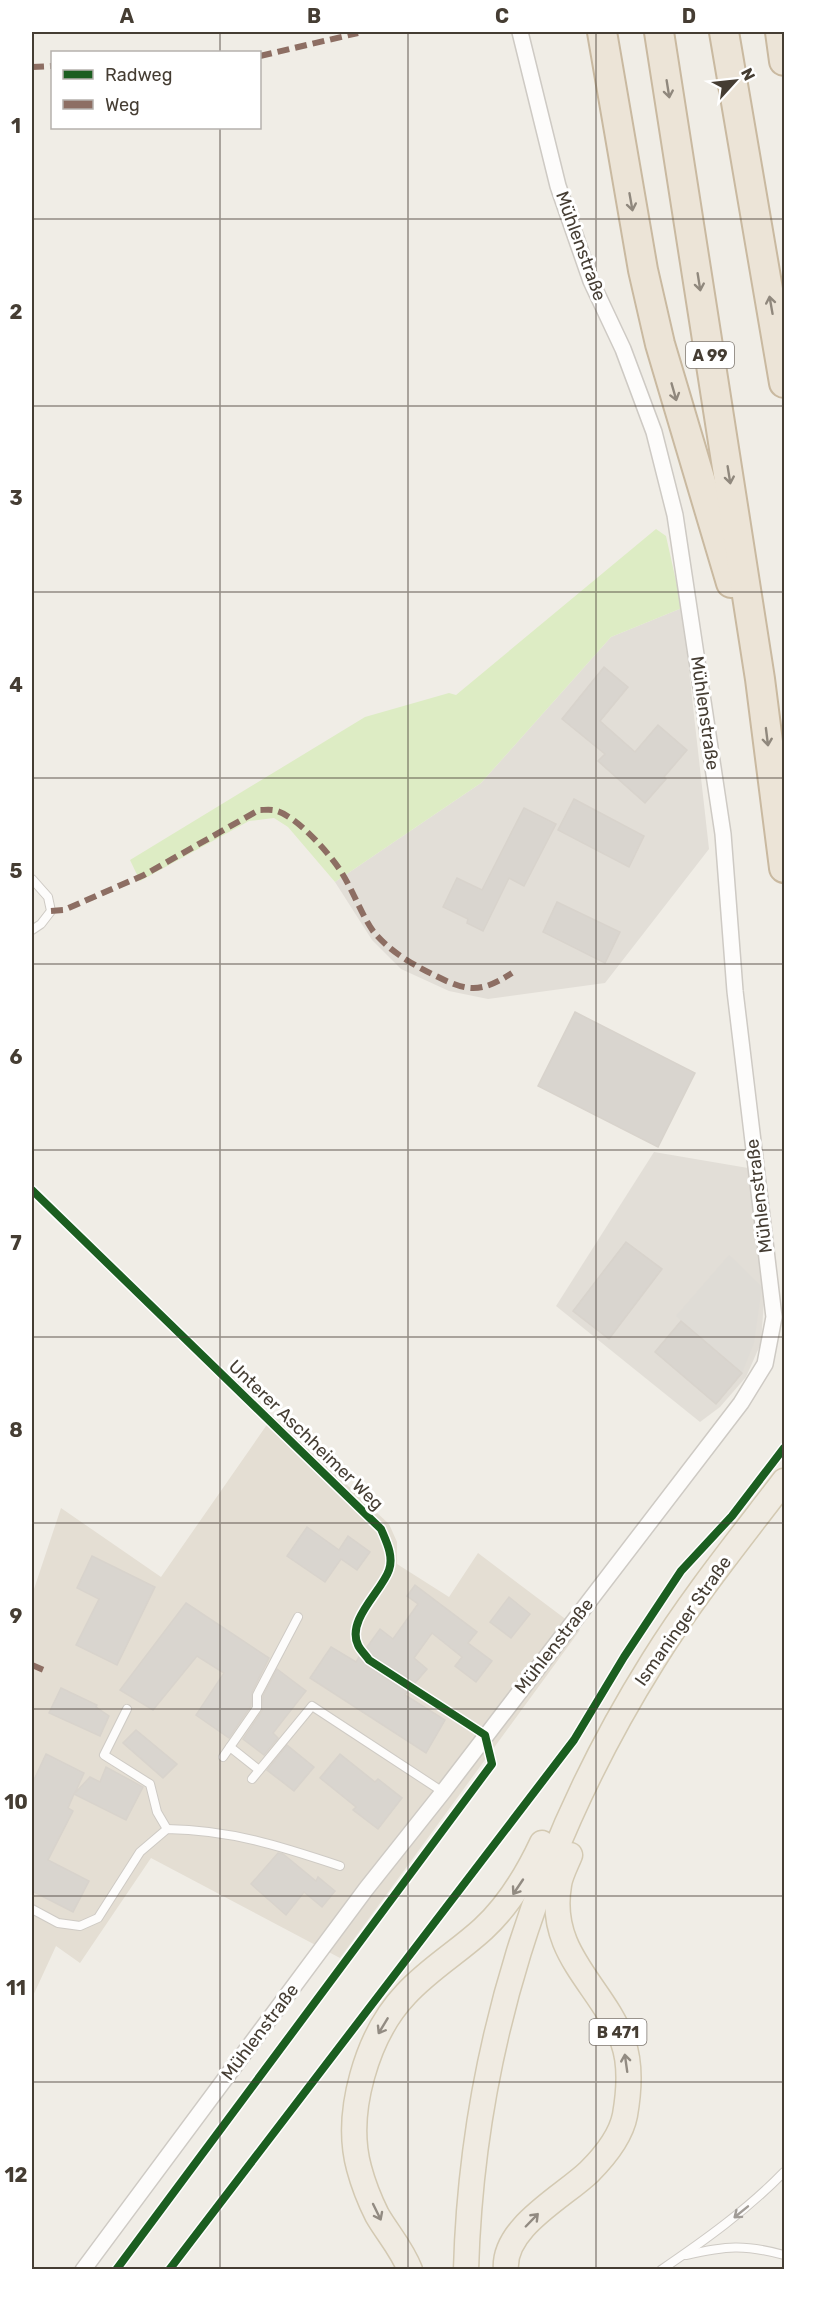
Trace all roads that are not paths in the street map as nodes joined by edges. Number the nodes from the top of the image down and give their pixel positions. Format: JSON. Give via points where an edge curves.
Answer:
{"nodes":[{"id":1,"x":519,"y":32,"type":"edge"},
{"id":2,"x":602,"y":32,"type":"edge"},
{"id":3,"x":659,"y":32,"type":"edge"},
{"id":4,"x":724,"y":32,"type":"edge"},
{"id":5,"x":780,"y":32,"type":"edge"},
{"id":6,"x":784,"y":61,"type":"edge"},
{"id":7,"x":784,"y":383,"type":"edge"},
{"id":8,"x":760,"y":679,"type":"junction"},
{"id":9,"x":784,"y":868,"type":"edge"},
{"id":10,"x":32,"y":879,"type":"edge"},
{"id":11,"x":32,"y":930,"type":"edge"},
{"id":12,"x":32,"y":1190,"type":"edge"},
{"id":13,"x":784,"y":1481,"type":"edge"},
{"id":14,"x":298,"y":1617,"type":"dead end"},
{"id":15,"x":127,"y":1709,"type":"dead end"},
{"id":16,"x":485,"y":1735,"type":"junction"},
{"id":17,"x":230,"y":1747,"type":"junction"},
{"id":18,"x":223,"y":1757,"type":"dead end"},
{"id":19,"x":592,"y":1767,"type":"junction"},
{"id":20,"x":259,"y":1770,"type":"junction"},
{"id":21,"x":252,"y":1779,"type":"dead end"},
{"id":22,"x":443,"y":1792,"type":"junction"},
{"id":23,"x":167,"y":1829,"type":"junction"},
{"id":24,"x":340,"y":1866,"type":"dead end"},
{"id":25,"x":32,"y":1909,"type":"edge"},
{"id":26,"x":784,"y":2172,"type":"edge"},
{"id":27,"x":784,"y":2255,"type":"edge"},
{"id":28,"x":681,"y":2256,"type":"junction"},
{"id":29,"x":83,"y":2270,"type":"edge"},
{"id":30,"x":410,"y":2270,"type":"edge"},
{"id":31,"x":466,"y":2270,"type":"edge"},
{"id":32,"x":506,"y":2270,"type":"edge"},
{"id":33,"x":661,"y":2270,"type":"edge"}],
"edges":[{"from":1,"to":16,"type":"street","name":"Mühlenstraße","via":[[558,186],[591,281],[623,349],[654,432],[675,514],[723,834],[735,991],[774,1317],[765,1364],[741,1403]]},
{"from":2,"to":8,"type":"highway","one_way":true,"via":[[660,344]]},
{"from":3,"to":8,"type":"highway","number":"A 99","one_way":true},
{"from":7,"to":4,"type":"highway","one_way":true},
{"from":5,"to":6,"type":"highway"},
{"from":8,"to":9,"type":"highway","number":"A 99","one_way":true},
{"from":10,"to":11,"type":"lane","via":[[48,897],[51,911]]},
{"from":12,"to":16,"type":"lane","name":"Unterer Aschheimer Weg","via":[[381,1529],[390,1550],[390,1569],[360,1616],[355,1632],[357,1644],[369,1660]]},
{"from":13,"to":19,"type":"main road","name":"Ismaninger Straße","number":"B 471","via":[[660,1650]]},
{"from":14,"to":17,"type":"lane","via":[[257,1695],[257,1708]]},
{"from":15,"to":23,"type":"lane","via":[[104,1755],[150,1784],[157,1812]]},
{"from":16,"to":22,"type":"street","name":"Mühlenstraße"},
{"from":17,"to":18,"type":"lane"},
{"from":17,"to":20,"type":"lane"},
{"from":19,"to":30,"type":"main road","number":"B 471","one_way":true,"via":[[565,1795],[528,1872],[509,1900],[483,1929],[405,1995],[381,2029],[362,2072],[354,2121],[359,2167],[377,2214]]},
{"from":19,"to":31,"type":"main road","via":[[533,1904],[496,2029],[473,2156]]},
{"from":32,"to":19,"type":"main road","number":"B 471","one_way":true,"via":[[512,2241],[535,2216],[590,2172],[612,2144],[624,2117],[629,2082],[624,2043],[608,2012],[571,1959],[558,1919],[559,1885],[590,1803]]},
{"from":20,"to":21,"type":"lane"},
{"from":20,"to":22,"type":"lane","via":[[312,1706]]},
{"from":22,"to":29,"type":"street","name":"Mühlenstraße","via":[[366,1889]]},
{"from":23,"to":24,"type":"lane","via":[[203,1830],[265,1842]]},
{"from":23,"to":25,"type":"lane","via":[[140,1852],[98,1918],[80,1926],[58,1923]]},
{"from":26,"to":28,"type":"lane","one_way":true,"via":[[752,2203]]},
{"from":27,"to":28,"type":"lane","via":[[754,2247],[720,2247]]},
{"from":28,"to":33,"type":"lane"}]}
